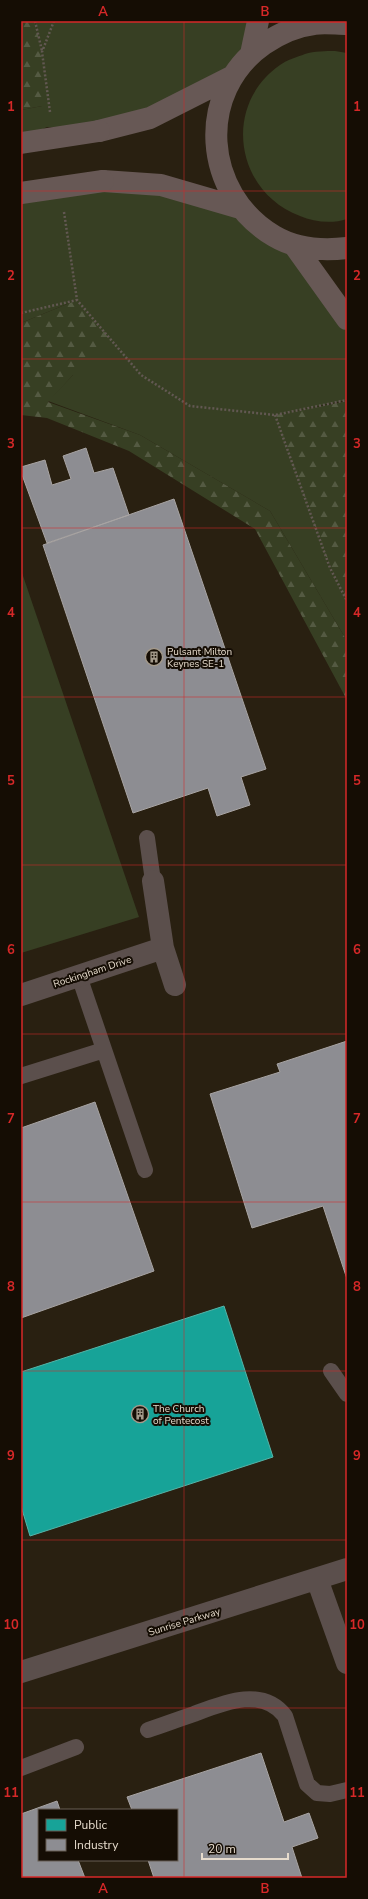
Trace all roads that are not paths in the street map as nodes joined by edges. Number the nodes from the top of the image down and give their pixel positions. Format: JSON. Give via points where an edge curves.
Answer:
{"nodes":[{"id":1,"x":258,"y":21,"type":"edge"},
{"id":2,"x":347,"y":24,"type":"edge"},
{"id":3,"x":251,"y":54,"type":"junction"},
{"id":4,"x":233,"y":76,"type":"junction"},
{"id":5,"x":21,"y":143,"type":"edge"},
{"id":6,"x":21,"y":193,"type":"edge"},
{"id":7,"x":240,"y":208,"type":"junction"},
{"id":8,"x":294,"y":245,"type":"junction"},
{"id":9,"x":347,"y":248,"type":"edge"},
{"id":10,"x":347,"y":319,"type":"edge"},
{"id":11,"x":147,"y":838,"type":"dead end"},
{"id":12,"x":154,"y":881,"type":"joint"},
{"id":13,"x":163,"y":948,"type":"junction"},
{"id":14,"x":79,"y":976,"type":"junction"},
{"id":15,"x":175,"y":985,"type":"dead end"},
{"id":16,"x":21,"y":995,"type":"edge"},
{"id":17,"x":104,"y":1050,"type":"junction"},
{"id":18,"x":21,"y":1076,"type":"edge"},
{"id":19,"x":145,"y":1170,"type":"dead end"},
{"id":20,"x":331,"y":1371,"type":"dead end"},
{"id":21,"x":347,"y":1394,"type":"edge"},
{"id":22,"x":347,"y":1569,"type":"edge"},
{"id":23,"x":317,"y":1579,"type":"junction"},
{"id":24,"x":347,"y":1663,"type":"edge"},
{"id":25,"x":21,"y":1672,"type":"edge"},
{"id":26,"x":148,"y":1730,"type":"dead end"},
{"id":27,"x":76,"y":1747,"type":"dead end"},
{"id":28,"x":21,"y":1768,"type":"edge"},
{"id":29,"x":347,"y":1790,"type":"edge"}],
"edges":[{"from":1,"to":3,"type":"main road"},
{"from":2,"to":3,"type":"main road","via":[[314,24],[280,34]]},
{"from":3,"to":4,"type":"main road"},
{"from":4,"to":5,"type":"main road","bridge":true,"via":[[150,118],[99,131]]},
{"from":4,"to":7,"type":"main road","via":[[219,108],[215,143],[223,177]]},
{"from":6,"to":7,"type":"main road","bridge":true,"via":[[103,181],[161,185]]},
{"from":7,"to":8,"type":"main road","via":[[274,236]]},
{"from":8,"to":9,"type":"main road","via":[[325,251]]},
{"from":8,"to":10,"type":"main road"},
{"from":11,"to":12,"type":"lane"},
{"from":12,"to":13,"type":"street"},
{"from":13,"to":14,"type":"street","name":"Rockingham Drive"},
{"from":13,"to":15,"type":"street"},
{"from":14,"to":16,"type":"street","name":"Rockingham Drive"},
{"from":14,"to":17,"type":"lane"},
{"from":17,"to":18,"type":"lane"},
{"from":17,"to":19,"type":"lane"},
{"from":20,"to":21,"type":"lane"},
{"from":22,"to":23,"type":"street","name":"Sunrise Parkway"},
{"from":23,"to":24,"type":"street"},
{"from":23,"to":25,"type":"street","name":"Sunrise Parkway"},
{"from":26,"to":29,"type":"lane","via":[[226,1702],[263,1700],[278,1707],[285,1716],[308,1784],[317,1793],[330,1794]]},
{"from":27,"to":28,"type":"lane"}]}
